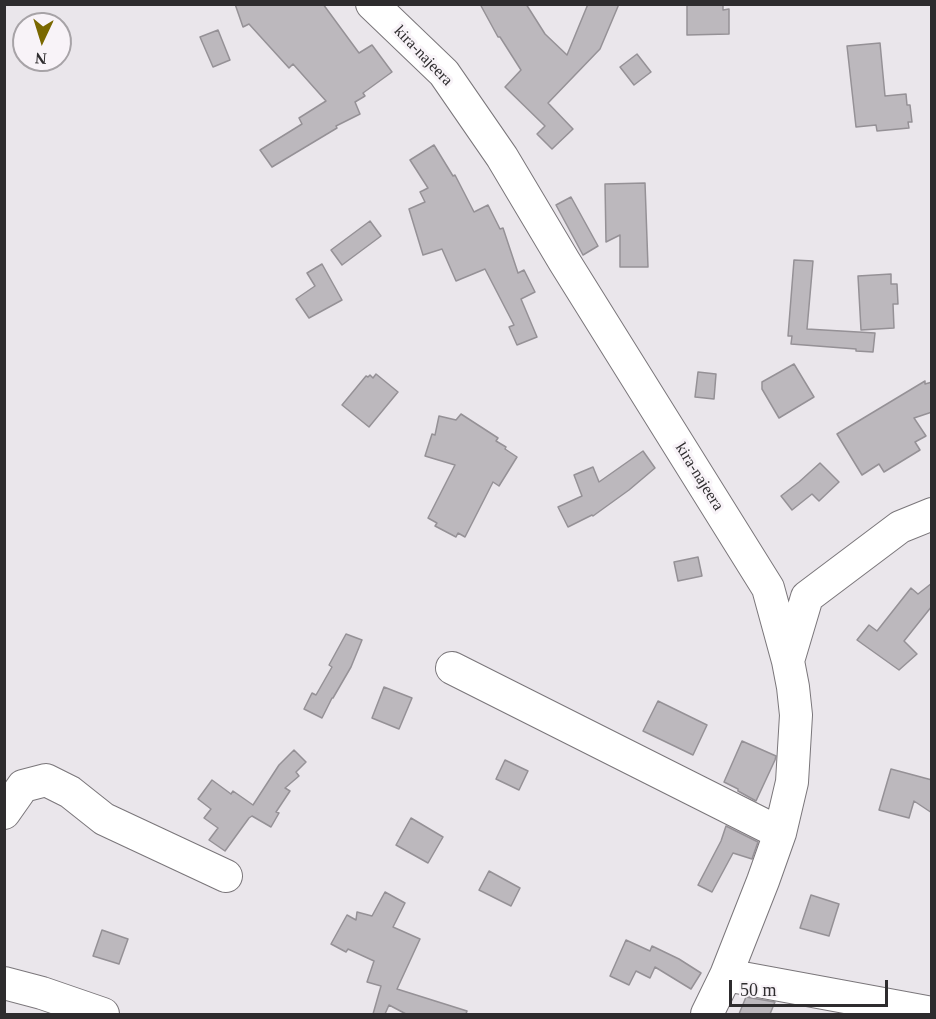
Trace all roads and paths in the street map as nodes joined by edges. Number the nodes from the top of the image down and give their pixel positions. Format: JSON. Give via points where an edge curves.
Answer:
{"nodes":[{"id":1,"x":372,"y":4,"type":"edge"},
{"id":2,"x":932,"y":514,"type":"edge"},
{"id":3,"x":768,"y":588,"type":"junction"},
{"id":4,"x":807,"y":597,"type":"junction"},
{"id":5,"x":788,"y":661,"type":"junction"},
{"id":6,"x":452,"y":668,"type":"dead end"},
{"id":7,"x":4,"y":813,"type":"edge"},
{"id":8,"x":780,"y":833,"type":"junction"},
{"id":9,"x":226,"y":876,"type":"dead end"},
{"id":10,"x":726,"y":975,"type":"junction"},
{"id":11,"x":4,"y":983,"type":"edge"},
{"id":12,"x":932,"y":1013,"type":"edge"},
{"id":13,"x":103,"y":1014,"type":"edge"},
{"id":14,"x":707,"y":1014,"type":"edge"}],
"edges":[{"from":1,"to":3,"type":"street","name":"kira-najeera","via":[[444,73],[502,158]]},
{"from":2,"to":4,"type":"street","via":[[900,527]]},
{"from":3,"to":4,"type":"street"},
{"from":3,"to":5,"type":"street","name":"kira-najeera"},
{"from":4,"to":5,"type":"street"},
{"from":5,"to":8,"type":"street","name":"kira-najeera","via":[[795,737],[792,782]]},
{"from":6,"to":8,"type":"street"},
{"from":7,"to":9,"type":"street","via":[[23,786],[46,780],[70,792],[104,819]]},
{"from":8,"to":10,"type":"street","name":"kira-najeera"},
{"from":10,"to":12,"type":"street"},
{"from":10,"to":14,"type":"street","name":"kira-najeera"},
{"from":11,"to":13,"type":"street"}]}
